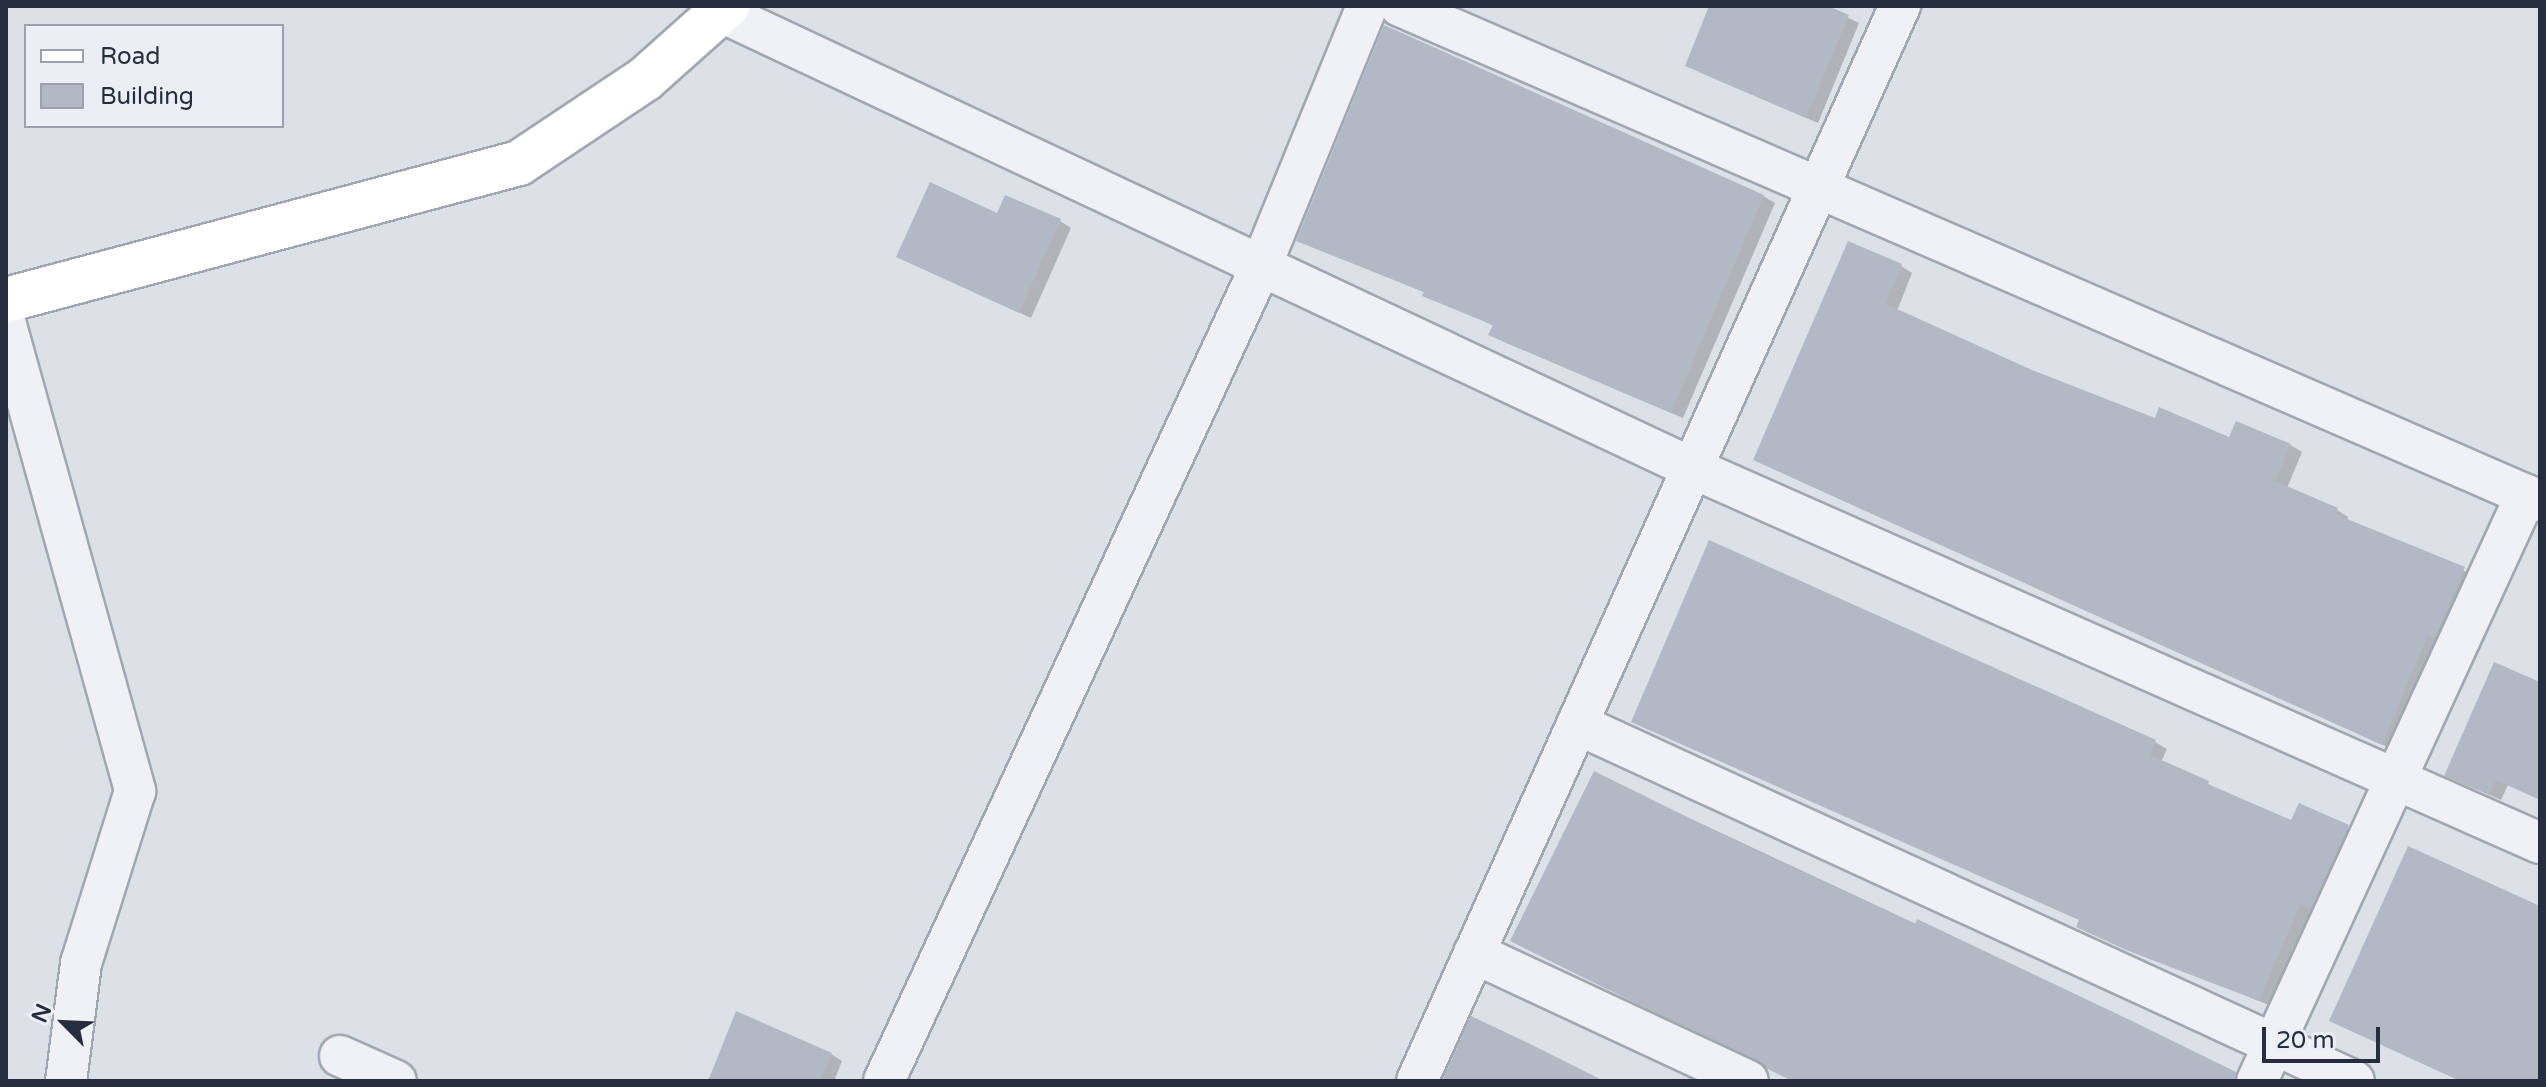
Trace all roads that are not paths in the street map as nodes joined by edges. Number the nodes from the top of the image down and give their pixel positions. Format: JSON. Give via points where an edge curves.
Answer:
{"nodes":[{"id":1,"x":1367,"y":6,"type":"edge"},
{"id":2,"x":1400,"y":6,"type":"edge"},
{"id":3,"x":1900,"y":6,"type":"edge"},
{"id":4,"x":724,"y":9,"type":"edge"},
{"id":5,"x":1819,"y":186,"type":"junction"},
{"id":6,"x":1261,"y":266,"type":"junction"},
{"id":7,"x":6,"y":300,"type":"edge"},
{"id":8,"x":6,"y":325,"type":"edge"},
{"id":9,"x":1692,"y":468,"type":"junction"},
{"id":10,"x":2533,"y":498,"type":"edge"},
{"id":11,"x":1577,"y":724,"type":"junction"},
{"id":12,"x":2396,"y":779,"type":"junction"},
{"id":13,"x":2540,"y":843,"type":"edge"},
{"id":14,"x":1474,"y":953,"type":"junction"},
{"id":15,"x":2274,"y":1044,"type":"junction"},
{"id":16,"x":340,"y":1056,"type":"dead end"},
{"id":17,"x":66,"y":1081,"type":"edge"},
{"id":18,"x":396,"y":1081,"type":"edge"},
{"id":19,"x":884,"y":1081,"type":"edge"},
{"id":20,"x":1417,"y":1081,"type":"edge"},
{"id":21,"x":1748,"y":1081,"type":"edge"},
{"id":22,"x":2257,"y":1081,"type":"edge"},
{"id":23,"x":2354,"y":1081,"type":"edge"}],
"edges":[{"from":1,"to":6,"type":"street"},
{"from":2,"to":5,"type":"street"},
{"from":3,"to":5,"type":"street"},
{"from":4,"to":6,"type":"street"},
{"from":4,"to":7,"type":"main road","via":[[645,79],[519,163]]},
{"from":5,"to":9,"type":"street"},
{"from":5,"to":10,"type":"street"},
{"from":6,"to":9,"type":"street"},
{"from":6,"to":19,"type":"street"},
{"from":8,"to":17,"type":"street","via":[[135,791],[81,963]]},
{"from":9,"to":11,"type":"street"},
{"from":9,"to":12,"type":"street"},
{"from":10,"to":12,"type":"street"},
{"from":11,"to":14,"type":"street"},
{"from":11,"to":15,"type":"street"},
{"from":12,"to":13,"type":"street"},
{"from":12,"to":15,"type":"street"},
{"from":14,"to":20,"type":"street"},
{"from":14,"to":21,"type":"street"},
{"from":15,"to":22,"type":"street"},
{"from":15,"to":23,"type":"street"},
{"from":16,"to":18,"type":"street"}]}
